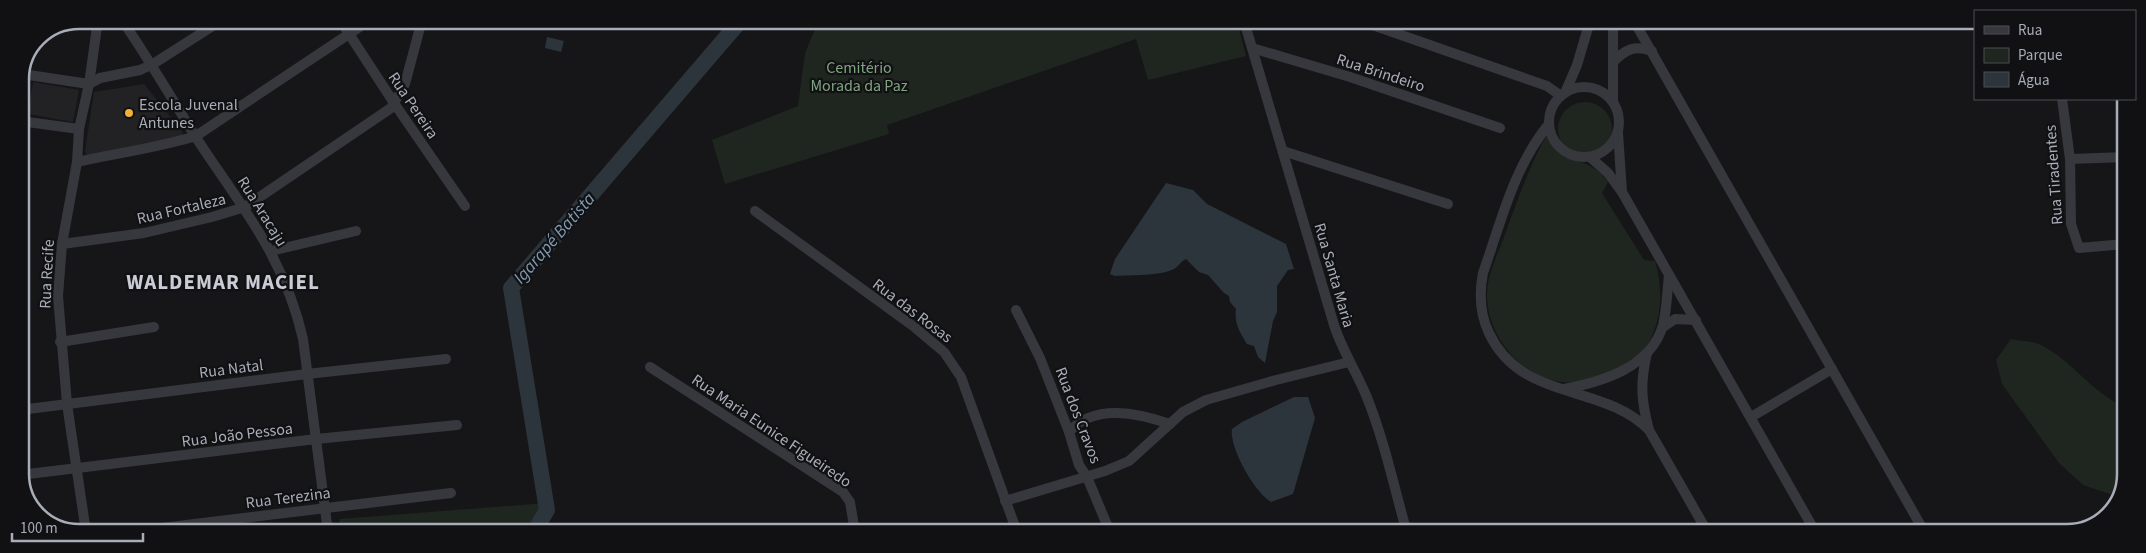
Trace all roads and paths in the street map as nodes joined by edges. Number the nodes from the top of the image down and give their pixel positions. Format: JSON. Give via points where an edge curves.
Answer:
{"nodes":[{"id":1,"x":97,"y":29,"type":"edge"},
{"id":2,"x":128,"y":29,"type":"edge"},
{"id":3,"x":208,"y":29,"type":"edge"},
{"id":4,"x":345,"y":29,"type":"edge"},
{"id":5,"x":357,"y":29,"type":"edge"},
{"id":6,"x":420,"y":29,"type":"edge"},
{"id":7,"x":1246,"y":29,"type":"edge"},
{"id":8,"x":1384,"y":29,"type":"edge"},
{"id":9,"x":1588,"y":29,"type":"edge"},
{"id":10,"x":1613,"y":29,"type":"edge"},
{"id":11,"x":1639,"y":29,"type":"edge"},
{"id":12,"x":349,"y":35,"type":"junction"},
{"id":13,"x":1252,"y":48,"type":"junction"},
{"id":14,"x":1652,"y":51,"type":"junction"},
{"id":15,"x":1613,"y":62,"type":"junction"},
{"id":16,"x":153,"y":64,"type":"junction"},
{"id":17,"x":29,"y":75,"type":"edge"},
{"id":18,"x":89,"y":84,"type":"junction"},
{"id":19,"x":1563,"y":94,"type":"junction"},
{"id":20,"x":2062,"y":100,"type":"edge"},
{"id":21,"x":1613,"y":102,"type":"junction"},
{"id":22,"x":394,"y":103,"type":"junction"},
{"id":23,"x":29,"y":121,"type":"edge"},
{"id":24,"x":1549,"y":124,"type":"junction"},
{"id":25,"x":1500,"y":128,"type":"dead end"},
{"id":26,"x":79,"y":129,"type":"junction"},
{"id":27,"x":1618,"y":133,"type":"junction"},
{"id":28,"x":196,"y":136,"type":"junction"},
{"id":29,"x":1283,"y":151,"type":"junction"},
{"id":30,"x":1590,"y":157,"type":"junction"},
{"id":31,"x":2117,"y":157,"type":"edge"},
{"id":32,"x":2070,"y":159,"type":"junction"},
{"id":33,"x":77,"y":162,"type":"junction"},
{"id":34,"x":1622,"y":192,"type":"junction"},
{"id":35,"x":1448,"y":204,"type":"dead end"},
{"id":36,"x":465,"y":206,"type":"dead end"},
{"id":37,"x":245,"y":207,"type":"junction"},
{"id":38,"x":755,"y":211,"type":"dead end"},
{"id":39,"x":356,"y":231,"type":"dead end"},
{"id":40,"x":62,"y":244,"type":"junction"},
{"id":41,"x":2117,"y":245,"type":"edge"},
{"id":42,"x":270,"y":250,"type":"junction"},
{"id":43,"x":1669,"y":275,"type":"junction"},
{"id":44,"x":1016,"y":310,"type":"dead end"},
{"id":45,"x":1696,"y":320,"type":"junction"},
{"id":46,"x":154,"y":327,"type":"dead end"},
{"id":47,"x":1662,"y":328,"type":"junction"},
{"id":48,"x":60,"y":342,"type":"junction"},
{"id":49,"x":1647,"y":353,"type":"junction"},
{"id":50,"x":446,"y":359,"type":"dead end"},
{"id":51,"x":1349,"y":362,"type":"junction"},
{"id":52,"x":650,"y":367,"type":"dead end"},
{"id":53,"x":1832,"y":369,"type":"junction"},
{"id":54,"x":308,"y":374,"type":"junction"},
{"id":55,"x":1564,"y":389,"type":"junction"},
{"id":56,"x":67,"y":404,"type":"junction"},
{"id":57,"x":29,"y":409,"type":"edge"},
{"id":58,"x":1751,"y":417,"type":"junction"},
{"id":59,"x":1170,"y":424,"type":"junction"},
{"id":60,"x":457,"y":425,"type":"dead end"},
{"id":61,"x":1648,"y":430,"type":"junction"},
{"id":62,"x":1069,"y":432,"type":"junction"},
{"id":63,"x":316,"y":439,"type":"junction"},
{"id":64,"x":76,"y":468,"type":"junction"},
{"id":65,"x":29,"y":474,"type":"edge"},
{"id":66,"x":1087,"y":477,"type":"junction"},
{"id":67,"x":451,"y":493,"type":"dead end"},
{"id":68,"x":1005,"y":501,"type":"junction"},
{"id":69,"x":325,"y":508,"type":"junction"},
{"id":70,"x":85,"y":524,"type":"edge"},
{"id":71,"x":194,"y":524,"type":"edge"},
{"id":72,"x":327,"y":524,"type":"edge"},
{"id":73,"x":854,"y":524,"type":"edge"},
{"id":74,"x":1015,"y":524,"type":"edge"},
{"id":75,"x":1107,"y":524,"type":"edge"},
{"id":76,"x":1404,"y":524,"type":"edge"},
{"id":77,"x":1703,"y":524,"type":"edge"},
{"id":78,"x":1811,"y":524,"type":"edge"},
{"id":79,"x":1920,"y":524,"type":"edge"}],
"edges":[{"from":1,"to":18,"type":"street","name":"Rua Recife"},
{"from":2,"to":16,"type":"street","name":"Rua Aracaju"},
{"from":3,"to":16,"type":"street"},
{"from":4,"to":12,"type":"street","name":"Rua Pereira"},
{"from":5,"to":12,"type":"street"},
{"from":6,"to":22,"type":"street","via":[[405,84]]},
{"from":7,"to":13,"type":"street","name":"Rua Santa Maria"},
{"from":8,"to":19,"type":"street"},
{"from":9,"to":19,"type":"street","via":[[1577,65]]},
{"from":10,"to":15,"type":"street"},
{"from":11,"to":14,"type":"street"},
{"from":12,"to":22,"type":"street","name":"Rua Pereira"},
{"from":12,"to":28,"type":"street"},
{"from":13,"to":25,"type":"street","name":"Rua Brindeiro"},
{"from":13,"to":29,"type":"street","name":"Rua Santa Maria"},
{"from":14,"to":15,"type":"street","via":[[1629,48]]},
{"from":14,"to":53,"type":"street"},
{"from":15,"to":21,"type":"street"},
{"from":16,"to":18,"type":"street"},
{"from":16,"to":28,"type":"street","name":"Rua Aracaju"},
{"from":17,"to":18,"type":"street"},
{"from":18,"to":26,"type":"street","name":"Rua Recife"},
{"from":19,"to":21,"type":"street","via":[[1579,88],[1594,89]]},
{"from":19,"to":24,"type":"street","via":[[1552,109]]},
{"from":20,"to":32,"type":"street","name":"Rua Tiradentes"},
{"from":21,"to":27,"type":"street","via":[[1618,114]]},
{"from":22,"to":36,"type":"street","name":"Rua Pereira"},
{"from":22,"to":37,"type":"street","name":"Rua Fortaleza"},
{"from":23,"to":26,"type":"street"},
{"from":24,"to":30,"type":"street","via":[[1556,142],[1565,151]]},
{"from":24,"to":55,"type":"street","via":[[1530,150],[1516,178],[1483,273],[1480,294],[1487,329],[1504,356],[1525,374]]},
{"from":26,"to":33,"type":"street","name":"Rua Recife"},
{"from":27,"to":30,"type":"street","via":[[1607,149]]},
{"from":27,"to":34,"type":"street"},
{"from":28,"to":33,"type":"street","via":[[165,146]]},
{"from":28,"to":37,"type":"street","name":"Rua Aracaju"},
{"from":29,"to":35,"type":"street"},
{"from":29,"to":51,"type":"street","name":"Rua Santa Maria","via":[[1334,325]]},
{"from":30,"to":34,"type":"street"},
{"from":31,"to":32,"type":"street"},
{"from":32,"to":41,"type":"street","name":"Rua Tiradentes","via":[[2072,224],[2079,248]]},
{"from":33,"to":40,"type":"street","name":"Rua Recife"},
{"from":34,"to":43,"type":"street"},
{"from":37,"to":40,"type":"street","name":"Rua Fortaleza","via":[[144,233]]},
{"from":37,"to":42,"type":"street","name":"Rua Aracaju"},
{"from":38,"to":68,"type":"street","name":"Rua das Rosas","via":[[913,326],[951,359],[961,377]]},
{"from":39,"to":42,"type":"street"},
{"from":40,"to":48,"type":"street","name":"Rua Recife","via":[[58,296]]},
{"from":42,"to":54,"type":"street","name":"Rua Aracaju","via":[[297,314]]},
{"from":43,"to":45,"type":"street"},
{"from":43,"to":47,"type":"street"},
{"from":44,"to":62,"type":"street","name":"Rua dos Cravos","via":[[1040,358]]},
{"from":45,"to":47,"type":"street","via":[[1675,319]]},
{"from":45,"to":58,"type":"street"},
{"from":46,"to":48,"type":"street"},
{"from":47,"to":49,"type":"street"},
{"from":48,"to":56,"type":"street","name":"Rua Recife"},
{"from":49,"to":55,"type":"street","via":[[1602,380]]},
{"from":49,"to":61,"type":"street","via":[[1641,394]]},
{"from":50,"to":54,"type":"street","name":"Rua Natal"},
{"from":51,"to":59,"type":"street","via":[[1212,398],[1183,412]]},
{"from":51,"to":76,"type":"street","name":"Rua Santa Maria","via":[[1371,408]]},
{"from":52,"to":73,"type":"street","name":"Rua Maria Eunice Figueiredo","via":[[843,492],[850,502]]},
{"from":53,"to":58,"type":"street"},
{"from":53,"to":79,"type":"street"},
{"from":54,"to":56,"type":"street","name":"Rua Natal"},
{"from":54,"to":63,"type":"street","name":"Rua Aracaju"},
{"from":55,"to":61,"type":"street","via":[[1627,414]]},
{"from":56,"to":57,"type":"street","name":"Rua Natal"},
{"from":56,"to":64,"type":"street","name":"Rua Recife"},
{"from":58,"to":78,"type":"street"},
{"from":59,"to":62,"type":"street","via":[[1128,414],[1101,414],[1079,422]]},
{"from":59,"to":66,"type":"street","via":[[1129,461]]},
{"from":60,"to":63,"type":"street","name":"Rua João Pessoa"},
{"from":61,"to":77,"type":"street"},
{"from":62,"to":66,"type":"street","name":"Rua dos Cravos","via":[[1079,465]]},
{"from":63,"to":64,"type":"street","name":"Rua João Pessoa"},
{"from":63,"to":69,"type":"street","name":"Rua Aracaju"},
{"from":64,"to":65,"type":"street","name":"Rua João Pessoa"},
{"from":64,"to":70,"type":"street","name":"Rua Recife"},
{"from":66,"to":68,"type":"street"},
{"from":66,"to":75,"type":"street","name":"Rua dos Cravos"},
{"from":67,"to":69,"type":"street","name":"Rua Terezina"},
{"from":68,"to":74,"type":"street","name":"Rua das Rosas"},
{"from":69,"to":71,"type":"street","name":"Rua Terezina"},
{"from":69,"to":72,"type":"street","name":"Rua Aracaju"}]}
